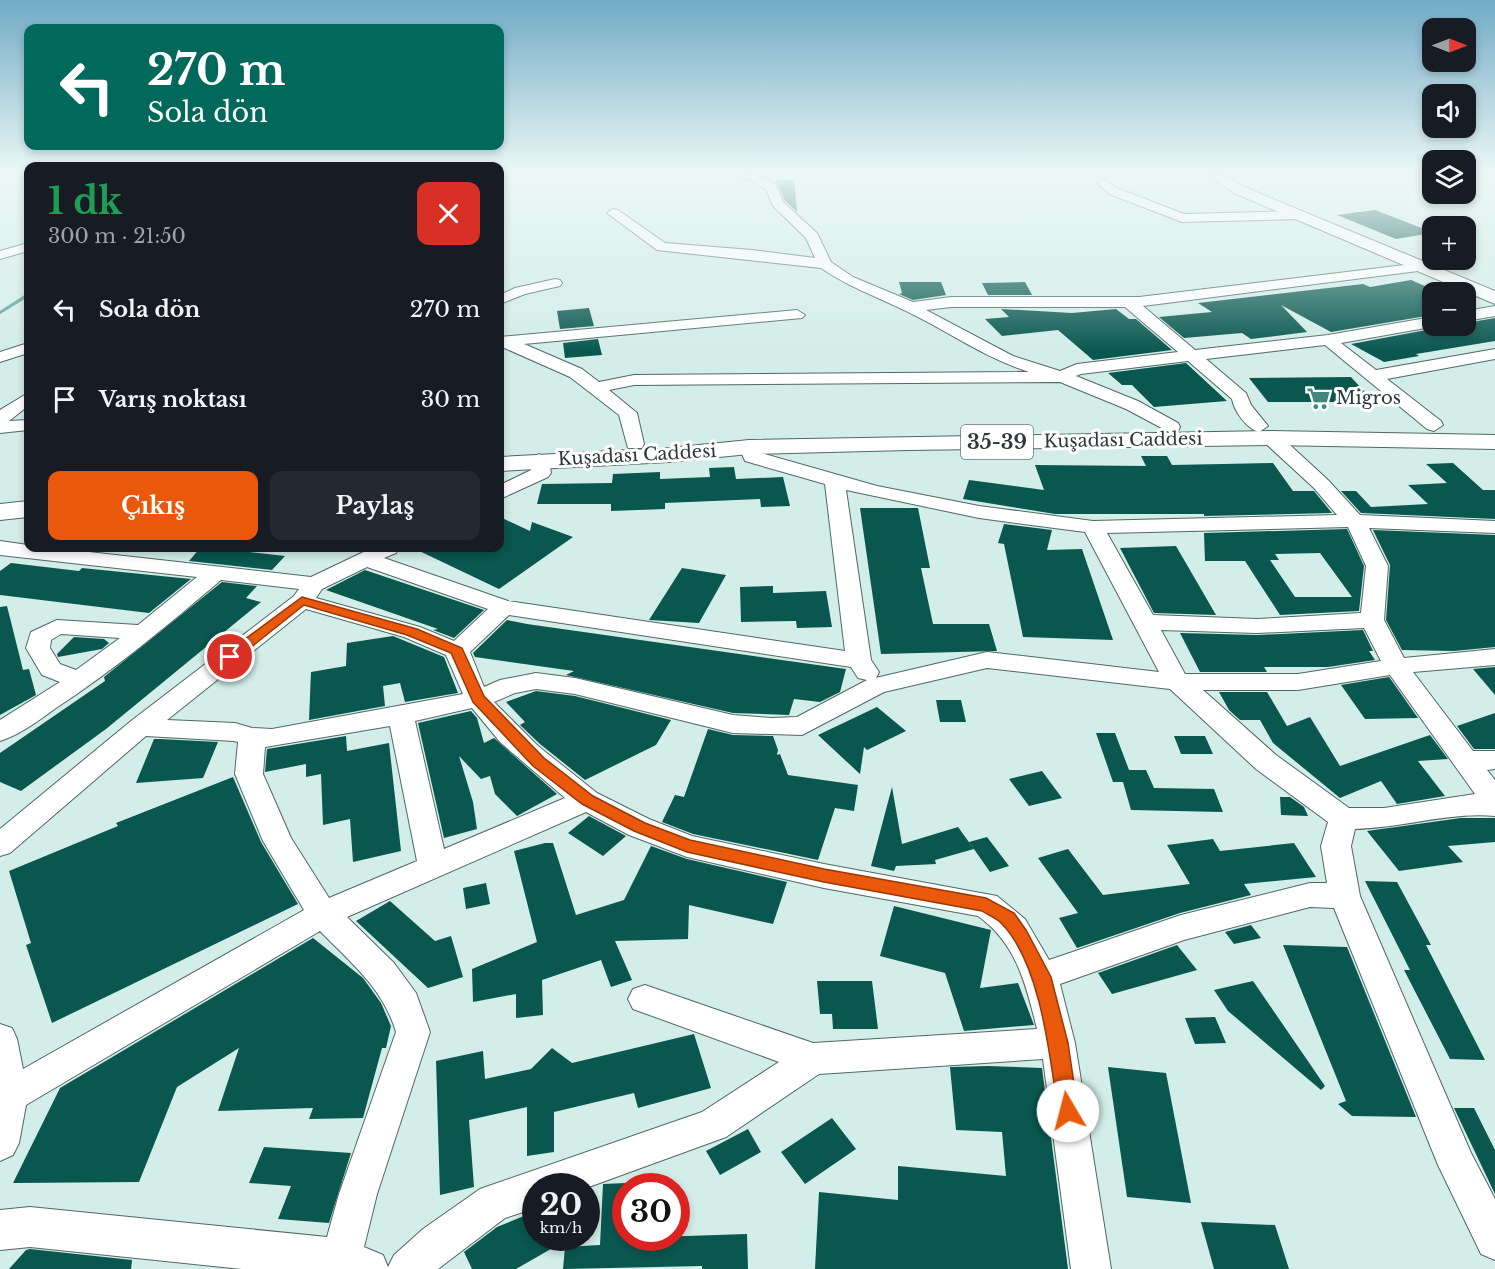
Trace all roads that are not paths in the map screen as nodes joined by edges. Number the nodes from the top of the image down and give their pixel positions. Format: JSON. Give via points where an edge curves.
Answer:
{"nodes":[{"id":1,"x":642,"y":233,"type":"edge"},
{"id":2,"x":809,"y":233,"type":"edge"},
{"id":3,"x":1342,"y":233,"type":"edge"},
{"id":4,"x":24,"y":248,"type":"edge"},
{"id":5,"x":0,"y":255,"type":"edge"},
{"id":6,"x":825,"y":264,"type":"junction"},
{"id":7,"x":1421,"y":267,"type":"junction"},
{"id":8,"x":555,"y":283,"type":"dead end"},
{"id":9,"x":504,"y":298,"type":"edge"},
{"id":10,"x":1495,"y":298,"type":"edge"},
{"id":11,"x":1129,"y":302,"type":"junction"},
{"id":12,"x":911,"y":307,"type":"junction"},
{"id":13,"x":1495,"y":311,"type":"edge"},
{"id":14,"x":1476,"y":314,"type":"edge"},
{"id":15,"x":797,"y":315,"type":"dead end"},
{"id":16,"x":1422,"y":324,"type":"edge"},
{"id":17,"x":504,"y":340,"type":"edge"},
{"id":18,"x":1328,"y":340,"type":"junction"},
{"id":19,"x":504,"y":341,"type":"edge"},
{"id":20,"x":24,"y":349,"type":"edge"},
{"id":21,"x":1495,"y":354,"type":"edge"},
{"id":22,"x":1194,"y":356,"type":"junction"},
{"id":23,"x":0,"y":357,"type":"edge"},
{"id":24,"x":1373,"y":376,"type":"junction"},
{"id":25,"x":1062,"y":377,"type":"junction"},
{"id":26,"x":595,"y":388,"type":"junction"},
{"id":27,"x":24,"y":401,"type":"edge"},
{"id":28,"x":0,"y":419,"type":"edge"},
{"id":29,"x":1495,"y":424,"type":"edge"},
{"id":30,"x":24,"y":425,"type":"edge"},
{"id":31,"x":1434,"y":425,"type":"junction"},
{"id":32,"x":0,"y":427,"type":"edge"},
{"id":33,"x":1172,"y":427,"type":"junction"},
{"id":34,"x":1265,"y":432,"type":"junction"},
{"id":35,"x":1495,"y":442,"type":"edge"},
{"id":36,"x":635,"y":444,"type":"junction"},
{"id":37,"x":749,"y":447,"type":"junction"},
{"id":38,"x":504,"y":452,"type":"edge"},
{"id":39,"x":539,"y":460,"type":"junction"},
{"id":40,"x":504,"y":464,"type":"edge"},
{"id":41,"x":835,"y":483,"type":"junction"},
{"id":42,"x":504,"y":491,"type":"edge"},
{"id":43,"x":1354,"y":521,"type":"junction"},
{"id":44,"x":1093,"y":527,"type":"junction"},
{"id":45,"x":1495,"y":527,"type":"edge"},
{"id":46,"x":0,"y":548,"type":"edge"},
{"id":47,"x":24,"y":551,"type":"edge"},
{"id":48,"x":35,"y":552,"type":"edge"},
{"id":49,"x":380,"y":552,"type":"edge"},
{"id":50,"x":365,"y":559,"type":"junction"},
{"id":51,"x":216,"y":573,"type":"junction"},
{"id":52,"x":308,"y":592,"type":"junction"},
{"id":53,"x":504,"y":607,"type":"junction"},
{"id":54,"x":1372,"y":621,"type":"junction"},
{"id":55,"x":1143,"y":622,"type":"junction"},
{"id":56,"x":143,"y":632,"type":"junction"},
{"id":57,"x":457,"y":651,"type":"junction"},
{"id":58,"x":1495,"y":657,"type":"edge"},
{"id":59,"x":859,"y":661,"type":"junction"},
{"id":60,"x":1396,"y":666,"type":"junction"},
{"id":61,"x":77,"y":680,"type":"junction"},
{"id":62,"x":1177,"y":682,"type":"junction"},
{"id":63,"x":876,"y":686,"type":"junction"},
{"id":64,"x":478,"y":699,"type":"junction"},
{"id":65,"x":401,"y":715,"type":"junction"},
{"id":66,"x":140,"y":727,"type":"junction"},
{"id":67,"x":0,"y":732,"type":"edge"},
{"id":68,"x":252,"y":737,"type":"junction"},
{"id":69,"x":1495,"y":760,"type":"edge"},
{"id":70,"x":1467,"y":761,"type":"junction"},
{"id":71,"x":587,"y":800,"type":"junction"},
{"id":72,"x":1495,"y":801,"type":"edge"},
{"id":73,"x":1495,"y":806,"type":"edge"},
{"id":74,"x":1343,"y":819,"type":"junction"},
{"id":75,"x":0,"y":845,"type":"edge"},
{"id":76,"x":433,"y":865,"type":"junction"},
{"id":77,"x":1345,"y":896,"type":"junction"},
{"id":78,"x":323,"y":914,"type":"junction"},
{"id":79,"x":1041,"y":977,"type":"junction"},
{"id":80,"x":645,"y":999,"type":"dead end"},
{"id":81,"x":0,"y":1039,"type":"edge"},
{"id":82,"x":1058,"y":1043,"type":"junction"},
{"id":83,"x":813,"y":1059,"type":"junction"},
{"id":84,"x":5,"y":1098,"type":"edge"},
{"id":85,"x":0,"y":1143,"type":"edge"},
{"id":86,"x":578,"y":1173,"type":"edge"},
{"id":87,"x":522,"y":1194,"type":"edge"},
{"id":88,"x":0,"y":1230,"type":"edge"},
{"id":89,"x":1495,"y":1240,"type":"edge"},
{"id":90,"x":355,"y":1264,"type":"edge"},
{"id":91,"x":408,"y":1269,"type":"edge"},
{"id":92,"x":1091,"y":1269,"type":"edge"}],
"edges":[{"from":1,"to":6,"type":"street","via":[[662,247]]},
{"from":2,"to":6,"type":"street"},
{"from":3,"to":7,"type":"main road"},
{"from":4,"to":5,"type":"street"},
{"from":6,"to":12,"type":"street","via":[[848,280]]},
{"from":7,"to":10,"type":"main road"},
{"from":7,"to":11,"type":"street"},
{"from":8,"to":9,"type":"street"},
{"from":11,"to":12,"type":"street","via":[[951,302]]},
{"from":11,"to":22,"type":"street"},
{"from":12,"to":25,"type":"street","via":[[1008,360]]},
{"from":13,"to":14,"type":"street"},
{"from":15,"to":17,"type":"street"},
{"from":16,"to":18,"type":"street"},
{"from":18,"to":22,"type":"street"},
{"from":18,"to":24,"type":"street"},
{"from":19,"to":26,"type":"street","via":[[576,373]]},
{"from":20,"to":23,"type":"street"},
{"from":21,"to":24,"type":"street"},
{"from":22,"to":25,"type":"street","via":[[1077,369]]},
{"from":22,"to":34,"type":"street","via":[[1240,397],[1242,406]]},
{"from":24,"to":31,"type":"street"},
{"from":25,"to":26,"type":"street","via":[[646,380]]},
{"from":25,"to":33,"type":"street","via":[[1132,405]]},
{"from":26,"to":36,"type":"street","via":[[628,413]]},
{"from":27,"to":28,"type":"street"},
{"from":29,"to":31,"type":"main road","name":"Kuşadası Caddesi","number":"35-39"},
{"from":30,"to":32,"type":"street"},
{"from":31,"to":34,"type":"main road","name":"Kuşadası Caddesi","number":"35-39"},
{"from":33,"to":34,"type":"main road","name":"Kuşadası Caddesi","number":"35-39"},
{"from":33,"to":36,"type":"main road","name":"Kuşadası Caddesi","number":"35-39","via":[[762,436]]},
{"from":34,"to":35,"type":"main road","name":"Kuşadası Caddesi","number":"35-39"},
{"from":34,"to":37,"type":"main road","name":"Kuşadası Caddesi","number":"35-39"},
{"from":34,"to":43,"type":"street"},
{"from":36,"to":38,"type":"main road","name":"Kuşadası Caddesi","number":"35-39"},
{"from":37,"to":39,"type":"main road","name":"Kuşadası Caddesi","number":"35-39","via":[[669,455]]},
{"from":37,"to":41,"type":"street","via":[[752,457]]},
{"from":39,"to":40,"type":"main road","name":"Kuşadası Caddesi","number":"35-39"},
{"from":39,"to":42,"type":"street","via":[[541,472]]},
{"from":41,"to":44,"type":"street","via":[[979,512]]},
{"from":41,"to":59,"type":"street"},
{"from":43,"to":44,"type":"street"},
{"from":43,"to":45,"type":"street"},
{"from":43,"to":54,"type":"street","via":[[1377,566]]},
{"from":44,"to":55,"type":"street"},
{"from":46,"to":47,"type":"street"},
{"from":48,"to":51,"type":"street"},
{"from":49,"to":50,"type":"street"},
{"from":50,"to":52,"type":"street"},
{"from":50,"to":53,"type":"street"},
{"from":51,"to":52,"type":"street"},
{"from":51,"to":56,"type":"street"},
{"from":52,"to":57,"type":"street"},
{"from":52,"to":66,"type":"street"},
{"from":53,"to":57,"type":"street"},
{"from":53,"to":59,"type":"street"},
{"from":54,"to":55,"type":"street","via":[[1257,626]]},
{"from":54,"to":60,"type":"street"},
{"from":55,"to":62,"type":"street"},
{"from":56,"to":61,"type":"street"},
{"from":56,"to":61,"type":"street","via":[[57,627],[40,637],[39,648],[51,669]]},
{"from":57,"to":64,"type":"street"},
{"from":58,"to":60,"type":"street"},
{"from":59,"to":63,"type":"street"},
{"from":60,"to":62,"type":"street","via":[[1298,682]]},
{"from":60,"to":70,"type":"street"},
{"from":61,"to":67,"type":"street"},
{"from":62,"to":63,"type":"street","via":[[987,660]]},
{"from":62,"to":74,"type":"street","via":[[1266,762]]},
{"from":63,"to":64,"type":"street","via":[[802,726],[733,724],[575,686],[536,681],[509,686]]},
{"from":64,"to":65,"type":"street"},
{"from":64,"to":71,"type":"street","via":[[539,762]]},
{"from":65,"to":68,"type":"street","via":[[272,738]]},
{"from":65,"to":76,"type":"street"},
{"from":66,"to":68,"type":"street","via":[[235,732]]},
{"from":66,"to":75,"type":"street"},
{"from":68,"to":78,"type":"street","via":[[249,774],[278,842]]},
{"from":69,"to":70,"type":"street"},
{"from":70,"to":72,"type":"street"},
{"from":71,"to":76,"type":"street"},
{"from":71,"to":79,"type":"street","via":[[687,846],[824,876],[986,904],[1007,918]]},
{"from":73,"to":74,"type":"street","via":[[1474,804],[1384,818]]},
{"from":74,"to":77,"type":"street","via":[[1336,846]]},
{"from":76,"to":78,"type":"street"},
{"from":77,"to":79,"type":"street","via":[[1310,895],[1181,928]]},
{"from":77,"to":89,"type":"street","via":[[1457,1164]]},
{"from":78,"to":84,"type":"street"},
{"from":78,"to":90,"type":"street","via":[[382,973],[404,1003],[413,1032],[358,1194]]},
{"from":79,"to":82,"type":"street"},
{"from":80,"to":83,"type":"street"},
{"from":81,"to":84,"type":"street"},
{"from":82,"to":83,"type":"street"},
{"from":82,"to":92,"type":"street"},
{"from":83,"to":86,"type":"street","via":[[713,1125]]},
{"from":84,"to":85,"type":"street"},
{"from":87,"to":91,"type":"street","via":[[494,1203]]},
{"from":88,"to":90,"type":"street","via":[[30,1227]]}]}
